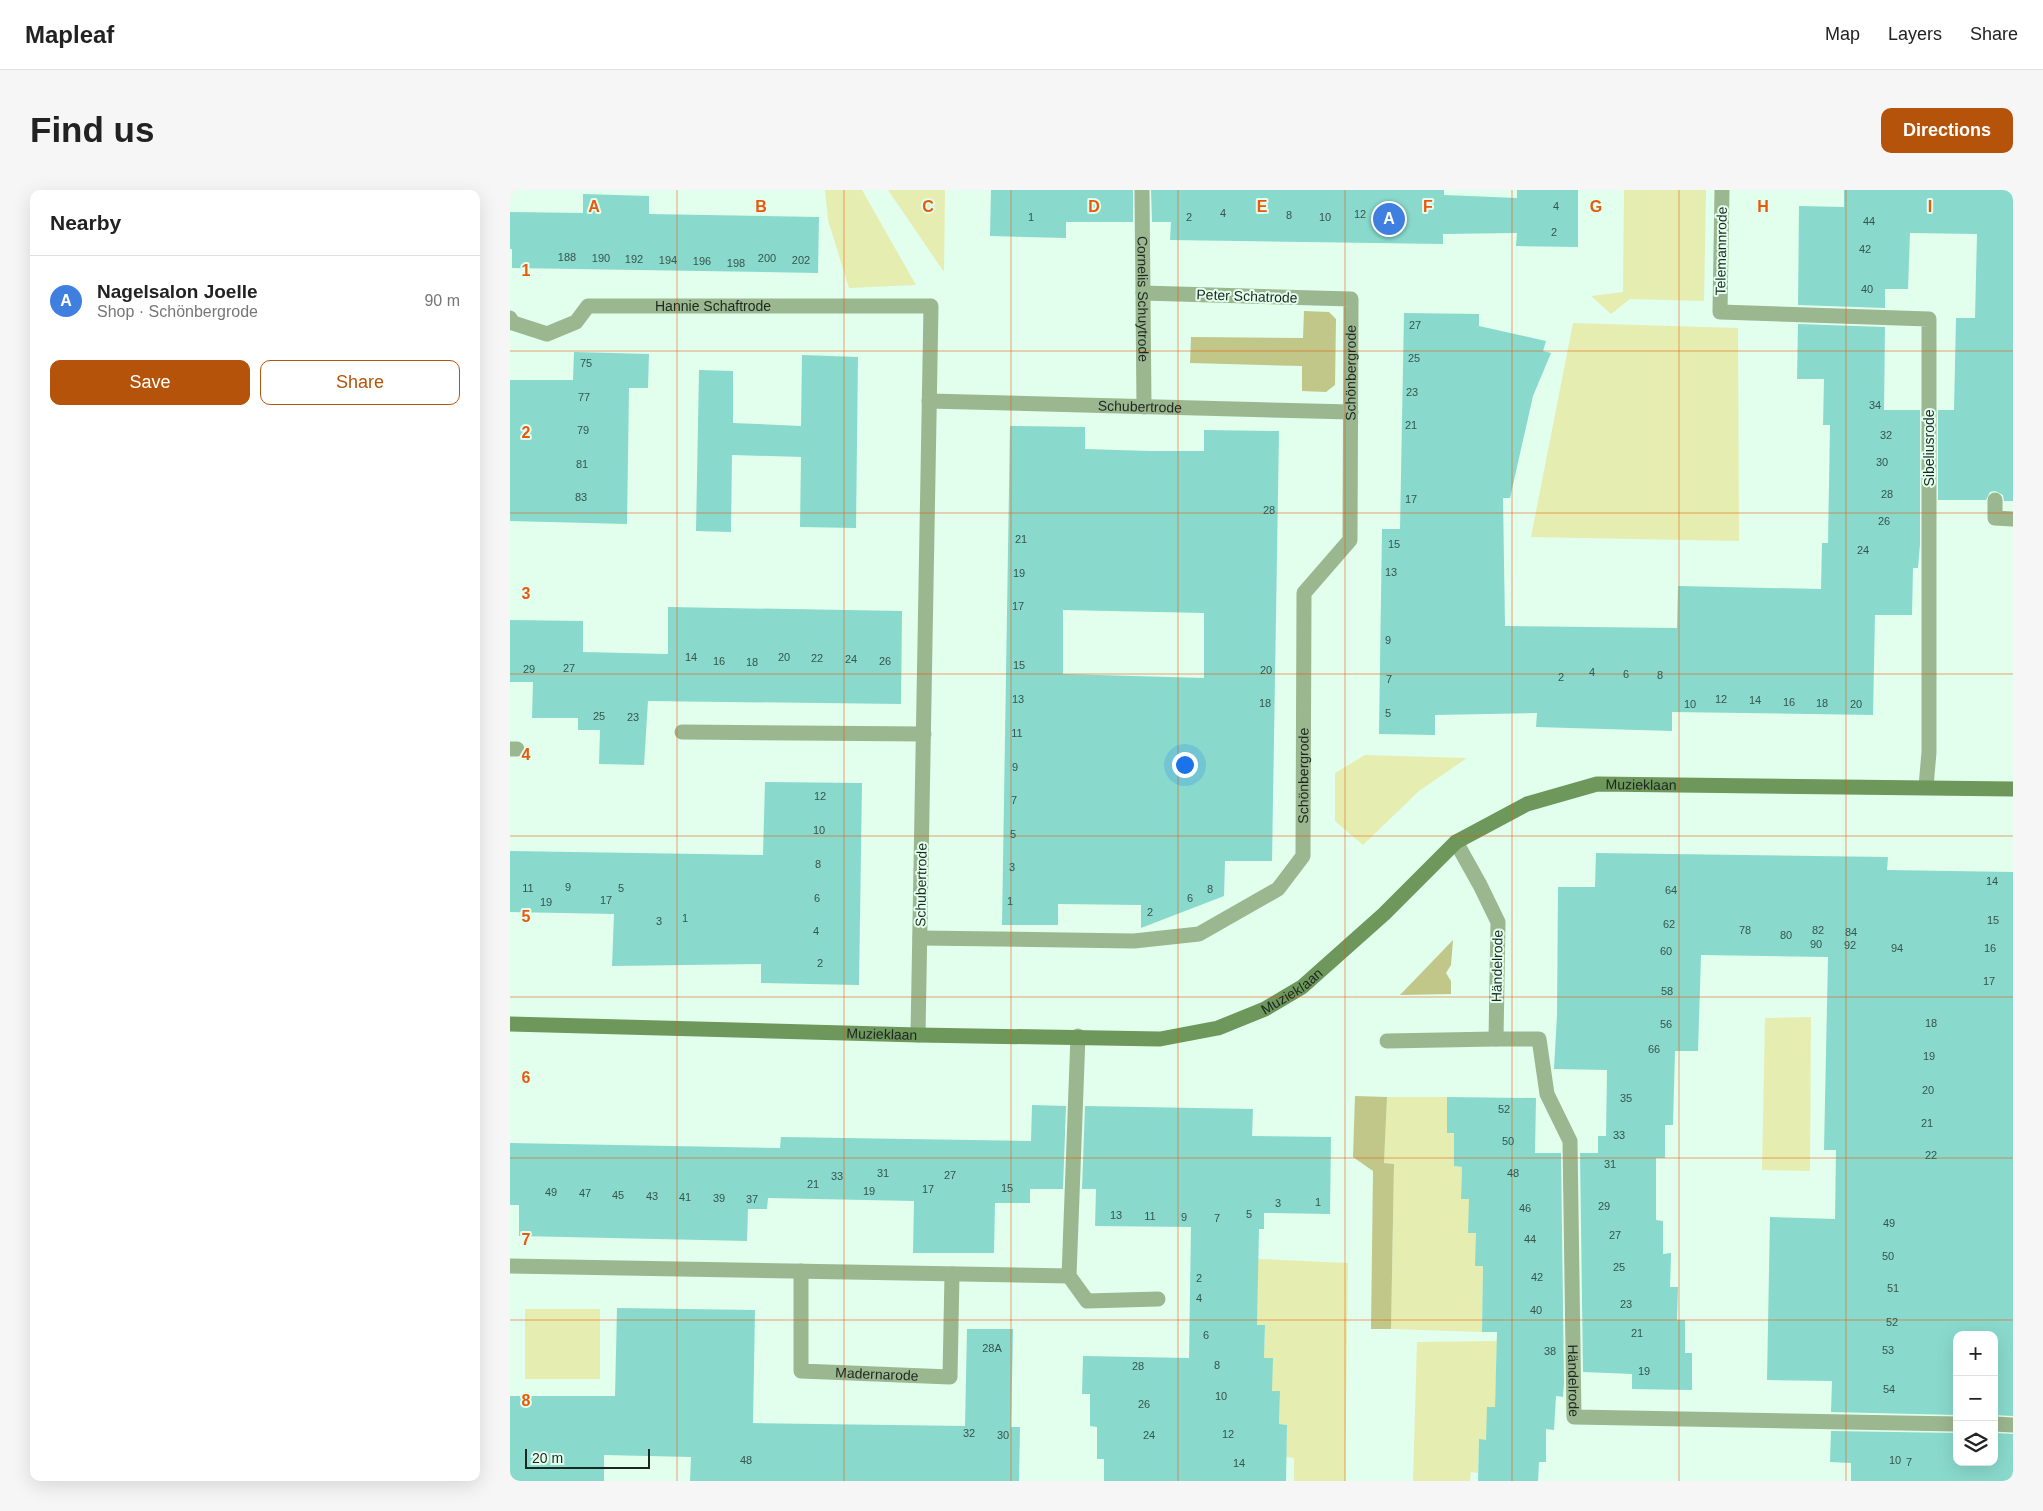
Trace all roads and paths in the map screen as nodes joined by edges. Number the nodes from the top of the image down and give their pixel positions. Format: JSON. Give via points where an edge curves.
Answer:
{"nodes":[{"id":1,"x":1142,"y":190,"type":"edge"},
{"id":2,"x":1722,"y":190,"type":"edge"},
{"id":3,"x":1143,"y":293,"type":"junction"},
{"id":4,"x":1351,"y":299,"type":"joint"},
{"id":5,"x":931,"y":306,"type":"joint"},
{"id":6,"x":1720,"y":312,"type":"joint"},
{"id":7,"x":510,"y":318,"type":"edge"},
{"id":8,"x":929,"y":402,"type":"junction"},
{"id":9,"x":1144,"y":407,"type":"junction"},
{"id":10,"x":1351,"y":412,"type":"junction"},
{"id":11,"x":1996,"y":500,"type":"dead end"},
{"id":12,"x":2013,"y":519,"type":"edge"},
{"id":13,"x":682,"y":732,"type":"dead end"},
{"id":14,"x":924,"y":734,"type":"junction"},
{"id":15,"x":1926,"y":787,"type":"junction"},
{"id":16,"x":2013,"y":789,"type":"edge"},
{"id":17,"x":1456,"y":842,"type":"junction"},
{"id":18,"x":920,"y":938,"type":"junction"},
{"id":19,"x":510,"y":1024,"type":"edge"},
{"id":20,"x":918,"y":1035,"type":"junction"},
{"id":21,"x":1078,"y":1036,"type":"junction"},
{"id":22,"x":1496,"y":1039,"type":"junction"},
{"id":23,"x":1387,"y":1041,"type":"dead end"},
{"id":24,"x":510,"y":1266,"type":"edge"},
{"id":25,"x":800,"y":1272,"type":"junction"},
{"id":26,"x":952,"y":1274,"type":"junction"},
{"id":27,"x":1069,"y":1276,"type":"junction"},
{"id":28,"x":1158,"y":1299,"type":"dead end"},
{"id":29,"x":1953,"y":1424,"type":"edge"},
{"id":30,"x":1998,"y":1424,"type":"edge"},
{"id":31,"x":2013,"y":1425,"type":"edge"}],
"edges":[{"from":1,"to":3,"type":"street","name":"Cornelis Schuytrode"},
{"from":2,"to":6,"type":"street","name":"Telemannrode"},
{"from":3,"to":4,"type":"street","name":"Peter Schatrode"},
{"from":3,"to":9,"type":"street","name":"Cornelis Schuytrode"},
{"from":4,"to":10,"type":"street","name":"Schönbergrode"},
{"from":5,"to":7,"type":"street","name":"Hannie Schaftrode","via":[[588,306],[576,322],[547,334],[513,323]]},
{"from":5,"to":8,"type":"street","name":"Schubertrode"},
{"from":6,"to":15,"type":"street","name":"Sibeliusrode","via":[[1929,319],[1929,752]]},
{"from":8,"to":9,"type":"street","name":"Schubertrode"},
{"from":8,"to":14,"type":"street","name":"Schubertrode"},
{"from":9,"to":10,"type":"street","name":"Schubertrode"},
{"from":10,"to":18,"type":"street","name":"Schönbergrode","via":[[1350,540],[1304,593],[1303,856],[1278,889],[1198,934],[1134,941]]},
{"from":11,"to":12,"type":"street","via":[[1995,518]]},
{"from":13,"to":14,"type":"street"},
{"from":14,"to":18,"type":"street","name":"Schubertrode"},
{"from":15,"to":16,"type":"street","name":"Muzieklaan"},
{"from":15,"to":17,"type":"street","name":"Muzieklaan","via":[[1597,784],[1527,804]]},
{"from":17,"to":21,"type":"street","name":"Muzieklaan","via":[[1384,914],[1302,987],[1265,1009],[1218,1028],[1160,1039]]},
{"from":17,"to":22,"type":"street","name":"Händelrode","via":[[1498,922]]},
{"from":18,"to":20,"type":"street","name":"Schubertrode"},
{"from":19,"to":20,"type":"street","name":"Muzieklaan"},
{"from":20,"to":21,"type":"street","name":"Muzieklaan"},
{"from":21,"to":27,"type":"street"},
{"from":22,"to":23,"type":"street","name":"Händelrode"},
{"from":22,"to":29,"type":"street","name":"Händelrode","via":[[1539,1039],[1547,1094],[1570,1141],[1574,1417]]},
{"from":24,"to":25,"type":"street"},
{"from":25,"to":26,"type":"street"},
{"from":25,"to":26,"type":"street","name":"Madernarode","via":[[801,1371],[950,1377]]},
{"from":26,"to":27,"type":"street"},
{"from":27,"to":28,"type":"street","via":[[1087,1301]]},
{"from":30,"to":31,"type":"street"}]}
